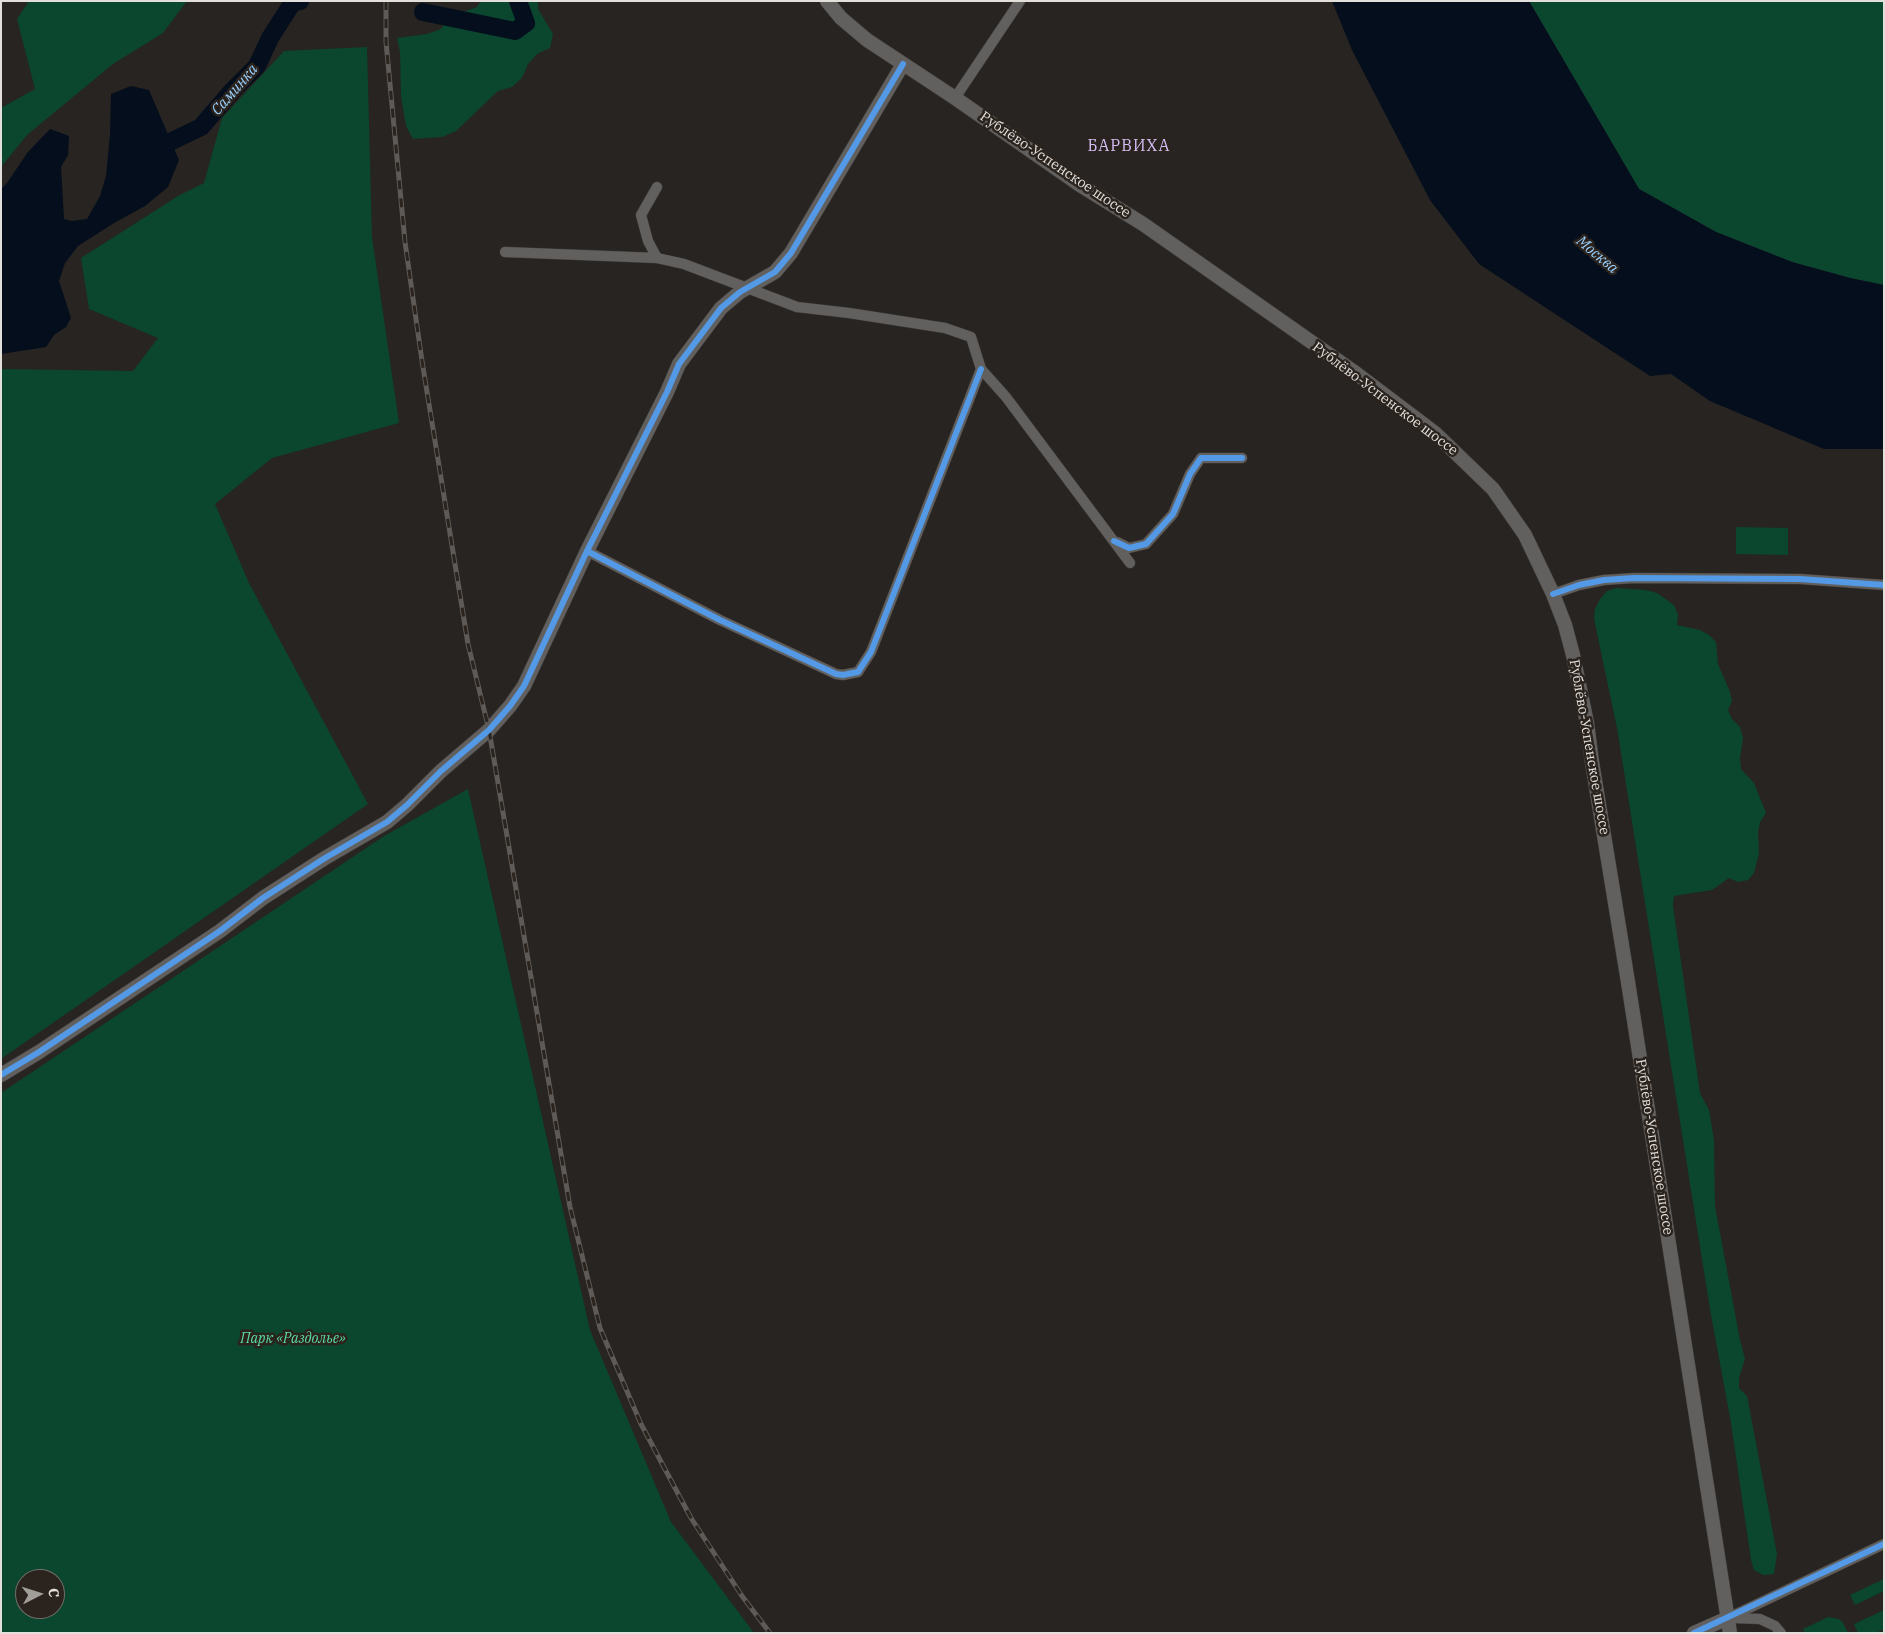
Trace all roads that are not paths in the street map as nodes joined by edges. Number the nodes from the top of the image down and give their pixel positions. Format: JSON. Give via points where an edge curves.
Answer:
{"nodes":[{"id":1,"x":827,"y":1,"type":"edge"},
{"id":2,"x":1020,"y":1,"type":"edge"},
{"id":3,"x":903,"y":64,"type":"junction"},
{"id":4,"x":955,"y":98,"type":"junction"},
{"id":5,"x":658,"y":188,"type":"dead end"},
{"id":6,"x":505,"y":252,"type":"dead end"},
{"id":7,"x":657,"y":258,"type":"junction"},
{"id":8,"x":747,"y":289,"type":"junction"},
{"id":9,"x":981,"y":369,"type":"junction"},
{"id":10,"x":1242,"y":458,"type":"dead end"},
{"id":11,"x":1114,"y":541,"type":"junction"},
{"id":12,"x":587,"y":551,"type":"junction"},
{"id":13,"x":1130,"y":563,"type":"dead end"},
{"id":14,"x":1884,"y":586,"type":"edge"},
{"id":15,"x":1553,"y":594,"type":"junction"},
{"id":16,"x":1,"y":1075,"type":"edge"},
{"id":17,"x":1884,"y":1544,"type":"edge"},
{"id":18,"x":1728,"y":1618,"type":"junction"},
{"id":19,"x":1694,"y":1633,"type":"edge"},
{"id":20,"x":1730,"y":1633,"type":"edge"},
{"id":21,"x":1781,"y":1633,"type":"edge"}],
"edges":[{"from":1,"to":3,"type":"main road","name":"Рублёво-Успенское шоссе","via":[[853,28]]},
{"from":2,"to":4,"type":"street"},
{"from":3,"to":4,"type":"main road","name":"Рублёво-Успенское шоссе"},
{"from":3,"to":8,"type":"main road","via":[[791,253],[775,272]]},
{"from":4,"to":15,"type":"main road","name":"Рублёво-Успенское шоссе","via":[[1358,374],[1434,433],[1487,483],[1511,512]]},
{"from":5,"to":7,"type":"street","via":[[641,215],[648,241]]},
{"from":6,"to":7,"type":"street"},
{"from":7,"to":8,"type":"street","via":[[684,264]]},
{"from":8,"to":9,"type":"street","via":[[797,307],[945,328],[971,337]]},
{"from":8,"to":12,"type":"main road","via":[[721,308],[679,364]]},
{"from":9,"to":11,"type":"street","via":[[1006,397]]},
{"from":9,"to":12,"type":"street","via":[[871,652],[858,672],[836,674],[720,620]]},
{"from":10,"to":11,"type":"street","via":[[1201,458],[1190,474],[1173,514],[1146,544],[1130,548]]},
{"from":11,"to":13,"type":"street"},
{"from":12,"to":16,"type":"main road","via":[[524,686],[489,730],[407,805],[387,822],[263,898],[220,931]]},
{"from":14,"to":15,"type":"street","via":[[1800,580],[1634,578],[1604,580]]},
{"from":15,"to":18,"type":"main road","name":"Рублёво-Успенское шоссе","via":[[1573,655],[1587,723]]},
{"from":17,"to":18,"type":"street"},
{"from":18,"to":19,"type":"main road"},
{"from":18,"to":20,"type":"main road","name":"Рублёво-Успенское шоссе"},
{"from":18,"to":21,"type":"street","via":[[1760,1619]]}]}
